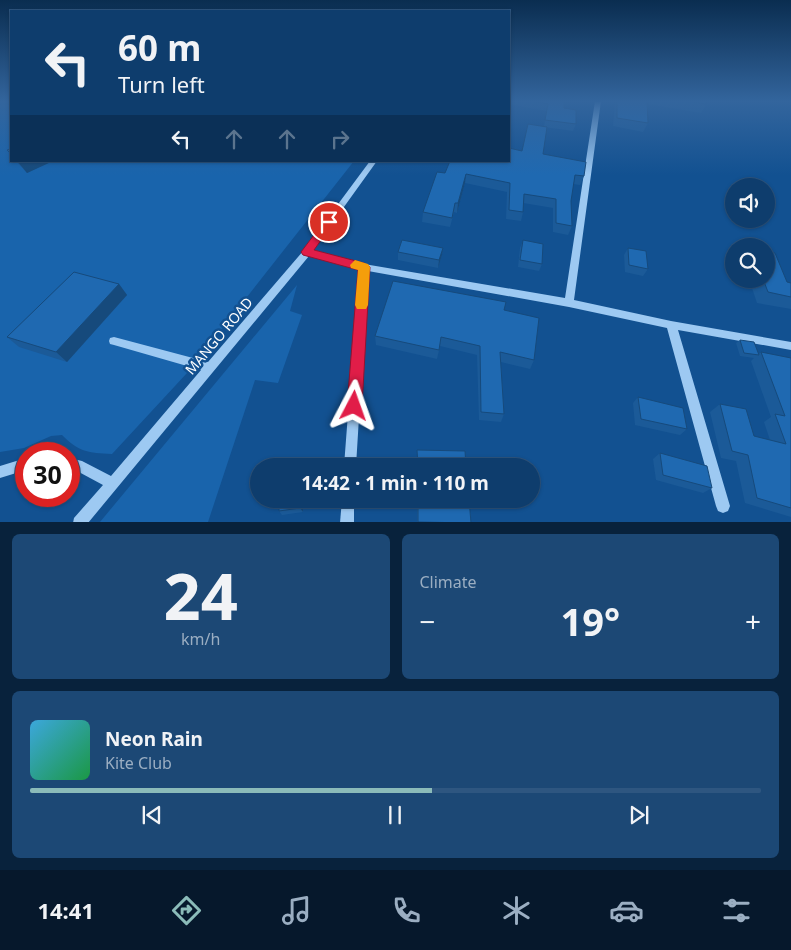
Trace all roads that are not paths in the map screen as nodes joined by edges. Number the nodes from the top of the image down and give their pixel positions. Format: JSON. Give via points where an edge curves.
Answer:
{"nodes":[{"id":1,"x":595,"y":125,"type":"edge"},
{"id":2,"x":373,"y":162,"type":"edge"},
{"id":3,"x":307,"y":252,"type":"junction"},
{"id":4,"x":364,"y":267,"type":"junction"},
{"id":5,"x":569,"y":303,"type":"junction"},
{"id":6,"x":671,"y":325,"type":"junction"},
{"id":7,"x":114,"y":341,"type":"dead end"},
{"id":8,"x":791,"y":346,"type":"edge"},
{"id":9,"x":210,"y":368,"type":"junction"},
{"id":10,"x":351,"y":458,"type":"edge"},
{"id":11,"x":80,"y":466,"type":"edge"},
{"id":12,"x":15,"y":467,"type":"edge"},
{"id":13,"x":0,"y":472,"type":"edge"},
{"id":14,"x":113,"y":484,"type":"junction"},
{"id":15,"x":723,"y":506,"type":"dead end"},
{"id":16,"x":348,"y":508,"type":"edge"},
{"id":17,"x":79,"y":522,"type":"edge"},
{"id":18,"x":347,"y":522,"type":"edge"}],
"edges":[{"from":1,"to":5,"type":"street"},
{"from":2,"to":3,"type":"street","name":"MANGO ROAD"},
{"from":3,"to":4,"type":"street"},
{"from":3,"to":9,"type":"street","name":"MANGO ROAD"},
{"from":4,"to":5,"type":"street"},
{"from":4,"to":10,"type":"street"},
{"from":5,"to":6,"type":"street"},
{"from":6,"to":8,"type":"street"},
{"from":6,"to":15,"type":"street"},
{"from":7,"to":9,"type":"street"},
{"from":9,"to":14,"type":"street","name":"MANGO ROAD"},
{"from":11,"to":14,"type":"street"},
{"from":12,"to":13,"type":"street"},
{"from":14,"to":17,"type":"street","name":"MANGO ROAD"},
{"from":16,"to":18,"type":"street"}]}
